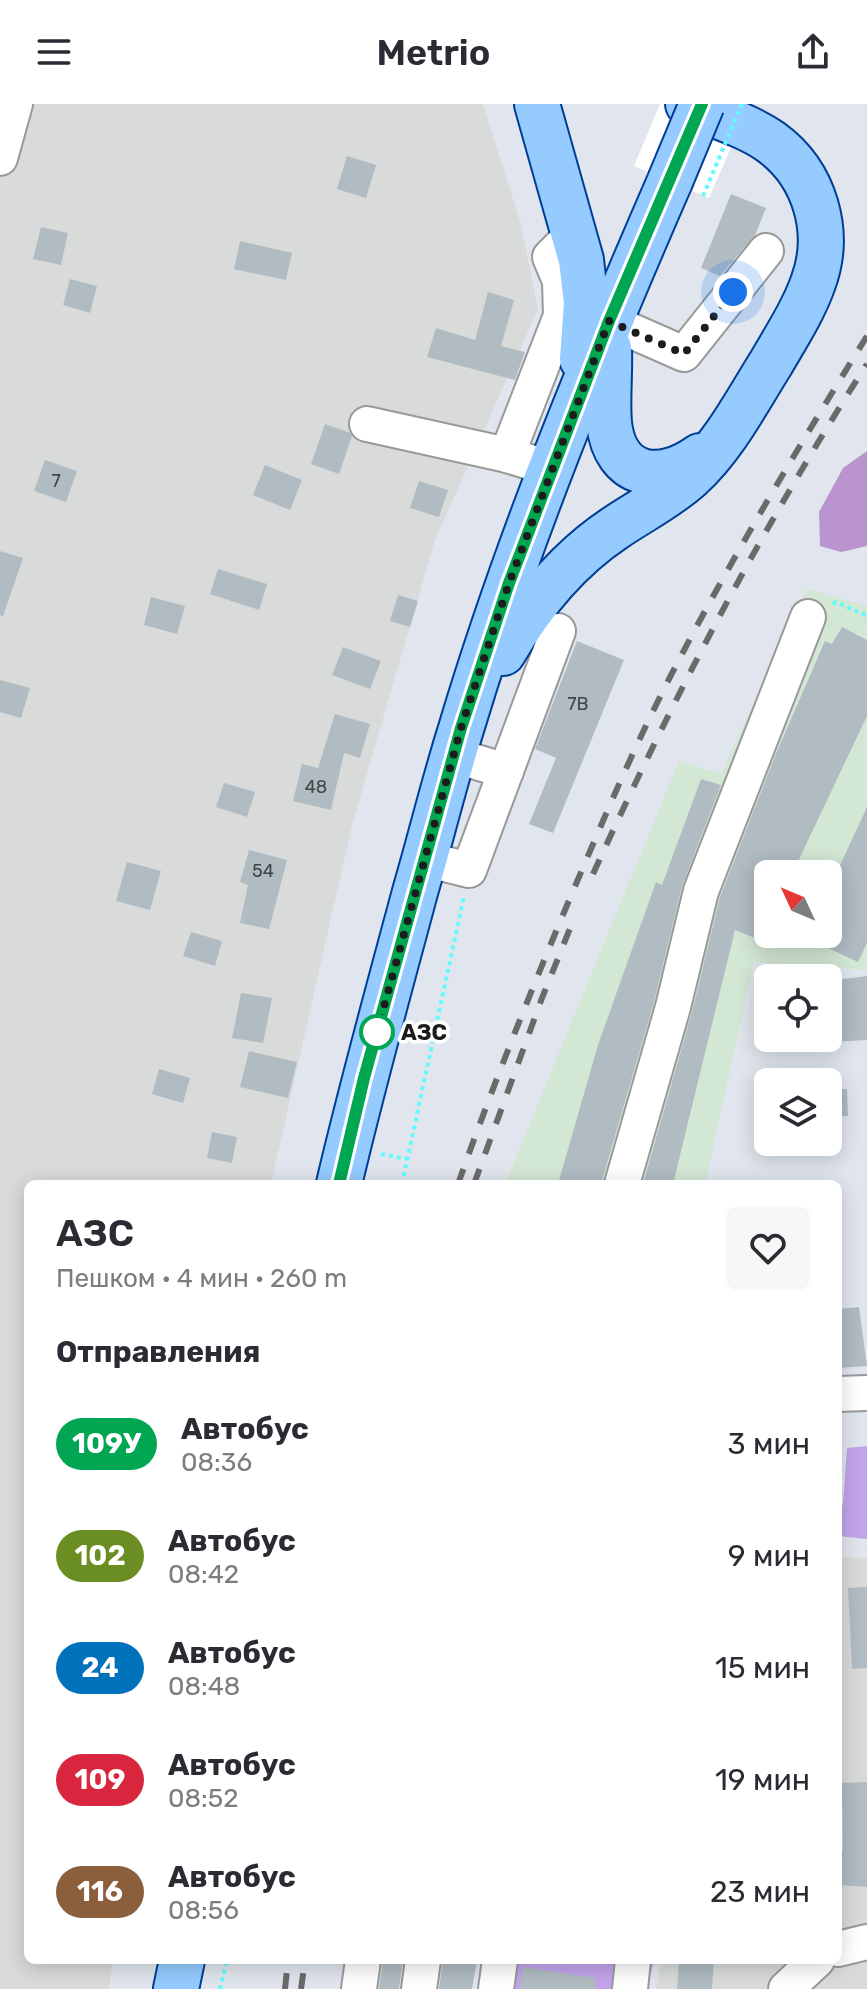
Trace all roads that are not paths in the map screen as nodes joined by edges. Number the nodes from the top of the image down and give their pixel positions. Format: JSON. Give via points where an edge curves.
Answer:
{"nodes":[{"id":1,"x":15,"y":104,"type":"edge"},
{"id":2,"x":537,"y":104,"type":"edge"},
{"id":3,"x":688,"y":104,"type":"edge"},
{"id":4,"x":702,"y":104,"type":"edge"},
{"id":5,"x":0,"y":158,"type":"edge"},
{"id":6,"x":574,"y":233,"type":"junction"},
{"id":7,"x":766,"y":251,"type":"dead end"},
{"id":8,"x":609,"y":321,"type":"junction"},
{"id":9,"x":579,"y":401,"type":"junction"},
{"id":10,"x":737,"y":417,"type":"junction"},
{"id":11,"x":367,"y":424,"type":"dead end"},
{"id":12,"x":507,"y":455,"type":"junction"},
{"id":13,"x":552,"y":469,"type":"junction"},
{"id":14,"x":808,"y":617,"type":"dead end"},
{"id":15,"x":558,"y":631,"type":"dead end"},
{"id":16,"x":457,"y":742,"type":"junction"},
{"id":17,"x":506,"y":771,"type":"junction"},
{"id":18,"x":425,"y":859,"type":"junction"},
{"id":19,"x":340,"y":1180,"type":"edge"},
{"id":20,"x":623,"y":1180,"type":"edge"},
{"id":21,"x":867,"y":1393,"type":"edge"},
{"id":22,"x":842,"y":1394,"type":"edge"},
{"id":23,"x":867,"y":1942,"type":"edge"},
{"id":24,"x":842,"y":1948,"type":"edge"},
{"id":25,"x":181,"y":1964,"type":"edge"},
{"id":26,"x":362,"y":1964,"type":"edge"},
{"id":27,"x":422,"y":1964,"type":"edge"},
{"id":28,"x":499,"y":1964,"type":"edge"},
{"id":29,"x":633,"y":1964,"type":"edge"},
{"id":30,"x":813,"y":1964,"type":"edge"},
{"id":31,"x":176,"y":1989,"type":"edge"},
{"id":32,"x":359,"y":1989,"type":"edge"},
{"id":33,"x":419,"y":1989,"type":"edge"},
{"id":34,"x":496,"y":1989,"type":"edge"},
{"id":35,"x":630,"y":1989,"type":"edge"},
{"id":36,"x":786,"y":1989,"type":"edge"}],
"edges":[{"from":1,"to":5,"type":"street"},
{"from":2,"to":6,"type":"main road"},
{"from":3,"to":10,"type":"main road","via":[[771,142],[803,175],[820,221],[814,280],[799,316]]},
{"from":4,"to":8,"type":"main road","bridge":true,"via":[[687,189]]},
{"from":6,"to":9,"type":"main road","via":[[586,303]]},
{"from":6,"to":12,"type":"street","via":[[550,257],[560,281],[561,316]]},
{"from":7,"to":8,"type":"street","via":[[684,354]]},
{"from":8,"to":9,"type":"main road"},
{"from":8,"to":10,"type":"main road","via":[[609,424],[615,444],[634,468],[665,474],[684,468]]},
{"from":9,"to":13,"type":"main road"},
{"from":10,"to":16,"type":"main road","via":[[692,475],[576,557],[542,592]]},
{"from":11,"to":12,"type":"street"},
{"from":12,"to":13,"type":"street"},
{"from":13,"to":16,"type":"main road"},
{"from":14,"to":20,"type":"street","via":[[701,891]]},
{"from":15,"to":17,"type":"street"},
{"from":16,"to":17,"type":"street"},
{"from":16,"to":18,"type":"main road"},
{"from":17,"to":18,"type":"street","via":[[469,870]]},
{"from":18,"to":19,"type":"main road"},
{"from":21,"to":22,"type":"street"},
{"from":23,"to":24,"type":"street"},
{"from":25,"to":31,"type":"main road"},
{"from":26,"to":32,"type":"street"},
{"from":27,"to":33,"type":"street"},
{"from":28,"to":34,"type":"street"},
{"from":29,"to":35,"type":"street"},
{"from":30,"to":36,"type":"street"}]}
